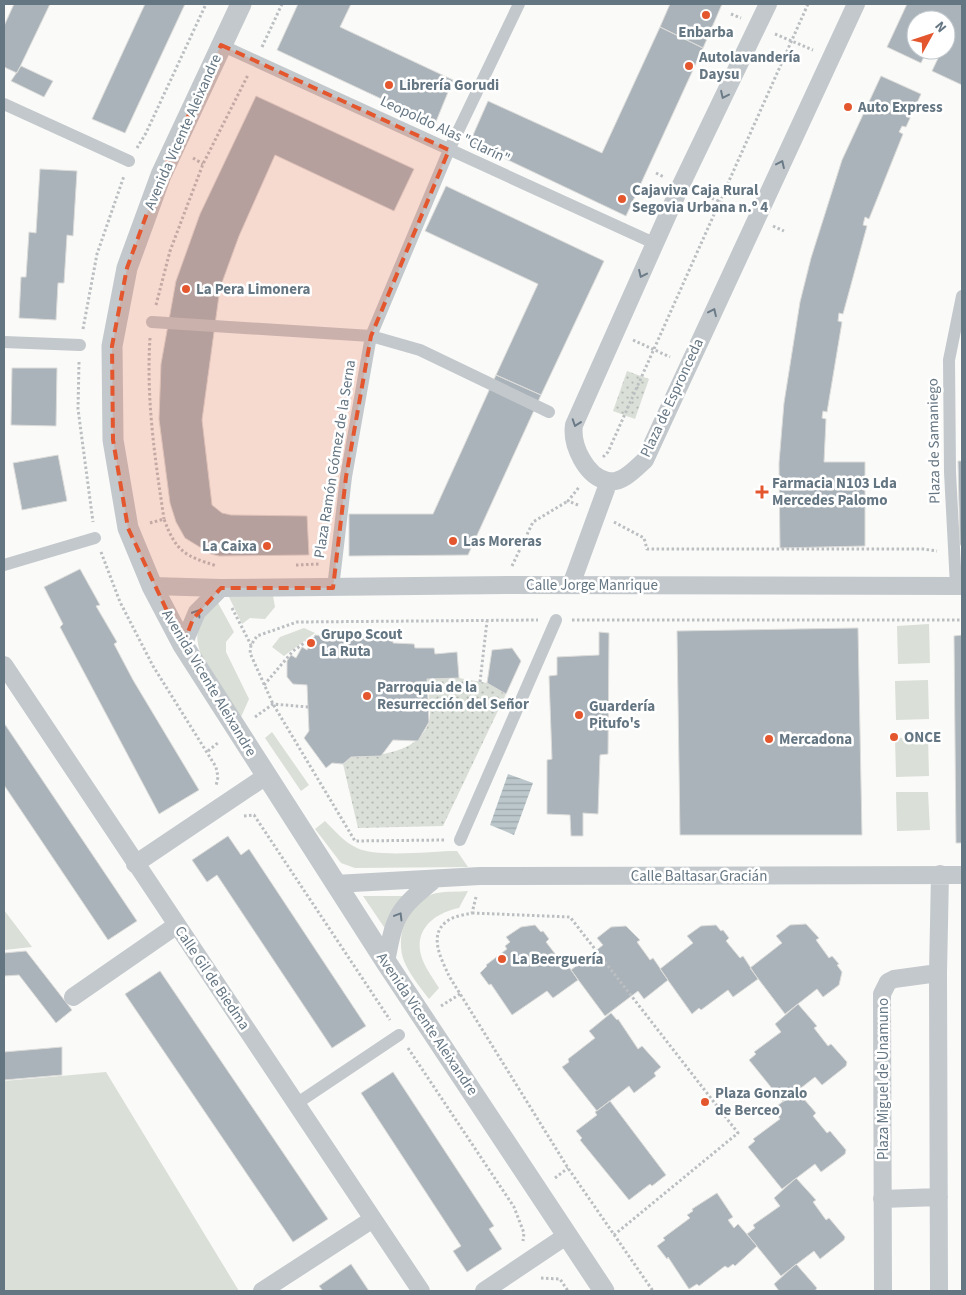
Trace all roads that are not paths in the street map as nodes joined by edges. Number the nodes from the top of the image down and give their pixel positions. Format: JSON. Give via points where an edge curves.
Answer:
{"nodes":[{"id":1,"x":241,"y":4,"type":"edge"},
{"id":2,"x":520,"y":4,"type":"edge"},
{"id":3,"x":768,"y":4,"type":"edge"},
{"id":4,"x":856,"y":4,"type":"edge"},
{"id":5,"x":221,"y":45,"type":"junction"},
{"id":6,"x":4,"y":104,"type":"edge"},
{"id":7,"x":449,"y":150,"type":"junction"},
{"id":8,"x":129,"y":161,"type":"road end"},
{"id":9,"x":656,"y":244,"type":"junction"},
{"id":10,"x":962,"y":296,"type":"edge"},
{"id":11,"x":152,"y":322,"type":"road end"},
{"id":12,"x":371,"y":336,"type":"junction"},
{"id":13,"x":4,"y":342,"type":"edge"},
{"id":14,"x":80,"y":345,"type":"road end"},
{"id":15,"x":549,"y":412,"type":"dead end"},
{"id":16,"x":609,"y":481,"type":"junction"},
{"id":17,"x":95,"y":538,"type":"road end"},
{"id":18,"x":4,"y":565,"type":"edge"},
{"id":19,"x":571,"y":585,"type":"junction"},
{"id":20,"x":152,"y":586,"type":"junction"},
{"id":21,"x":959,"y":586,"type":"edge"},
{"id":22,"x":221,"y":588,"type":"junction"},
{"id":23,"x":333,"y":588,"type":"junction"},
{"id":24,"x":556,"y":620,"type":"road end"},
{"id":25,"x":183,"y":645,"type":"junction"},
{"id":26,"x":4,"y":665,"type":"edge"},
{"id":27,"x":266,"y":776,"type":"junction"},
{"id":28,"x":460,"y":840,"type":"road end"},
{"id":29,"x":135,"y":864,"type":"junction"},
{"id":30,"x":940,"y":874,"type":"junction"},
{"id":31,"x":962,"y":875,"type":"edge"},
{"id":32,"x":435,"y":879,"type":"junction"},
{"id":33,"x":335,"y":884,"type":"junction"},
{"id":34,"x":177,"y":925,"type":"junction"},
{"id":35,"x":386,"y":962,"type":"junction"},
{"id":36,"x":938,"y":973,"type":"junction"},
{"id":37,"x":73,"y":997,"type":"dead end"},
{"id":38,"x":399,"y":1035,"type":"road end"},
{"id":39,"x":296,"y":1104,"type":"junction"},
{"id":40,"x":939,"y":1197,"type":"junction"},
{"id":41,"x":882,"y":1199,"type":"junction"},
{"id":42,"x":373,"y":1219,"type":"junction"},
{"id":43,"x":566,"y":1236,"type":"junction"},
{"id":44,"x":262,"y":1291,"type":"edge"},
{"id":45,"x":421,"y":1291,"type":"edge"},
{"id":46,"x":484,"y":1291,"type":"edge"},
{"id":47,"x":604,"y":1291,"type":"edge"},
{"id":48,"x":883,"y":1291,"type":"edge"},
{"id":49,"x":940,"y":1291,"type":"edge"}],
"edges":[{"from":1,"to":5,"type":"street","name":"Avenida Vicente Aleixandre"},
{"from":2,"to":7,"type":"street","name":"Plaza Ramón Gómez de la Serna"},
{"from":3,"to":9,"type":"street","one_way":true},
{"from":16,"to":4,"type":"street","name":"Plaza de Espronceda","one_way":true,"via":[[619,480],[645,460]]},
{"from":5,"to":7,"type":"street","name":"Leopoldo Alas \"Clarín\"","via":[[258,55]]},
{"from":5,"to":20,"type":"street","name":"Avenida Vicente Aleixandre","via":[[161,175],[127,268],[112,346],[113,440],[128,528]]},
{"from":6,"to":8,"type":"street"},
{"from":7,"to":9,"type":"street","name":"Leopoldo Alas \"Clarín\""},
{"from":7,"to":12,"type":"street","name":"Plaza Ramón Gómez de la Serna"},
{"from":9,"to":16,"type":"street","one_way":true,"via":[[574,425],[574,443],[581,458]]},
{"from":10,"to":21,"type":"street","name":"Plaza de Samaniego","via":[[949,360],[950,472]]},
{"from":11,"to":12,"type":"street"},
{"from":12,"to":15,"type":"street","via":[[420,350]]},
{"from":12,"to":23,"type":"street","name":"Plaza Ramón Gómez de la Serna","via":[[346,477]]},
{"from":13,"to":14,"type":"street"},
{"from":16,"to":19,"type":"street"},
{"from":17,"to":18,"type":"street"},
{"from":19,"to":21,"type":"street","name":"Calle Jorge Manrique"},
{"from":19,"to":23,"type":"street","name":"Calle Jorge Manrique"},
{"from":20,"to":22,"type":"street","name":"Calle Jorge Manrique"},
{"from":20,"to":25,"type":"street","name":"Avenida Vicente Aleixandre"},
{"from":22,"to":23,"type":"street","name":"Calle Jorge Manrique"},
{"from":25,"to":22,"type":"street","one_way":true,"via":[[197,612]]},
{"from":24,"to":28,"type":"street"},
{"from":25,"to":27,"type":"street","name":"Avenida Vicente Aleixandre"},
{"from":26,"to":29,"type":"street","name":"Calle Gil de Biedma"},
{"from":27,"to":29,"type":"street"},
{"from":27,"to":33,"type":"street","name":"Avenida Vicente Aleixandre"},
{"from":29,"to":34,"type":"street","name":"Calle Gil de Biedma"},
{"from":30,"to":31,"type":"street","name":"Calle Baltasar Gracián"},
{"from":30,"to":32,"type":"street","name":"Calle Baltasar Gracián","via":[[480,876]]},
{"from":30,"to":36,"type":"street"},
{"from":32,"to":33,"type":"street","name":"Calle Baltasar Gracián"},
{"from":35,"to":32,"type":"street","one_way":true,"via":[[397,916]]},
{"from":33,"to":35,"type":"street","name":"Avenida Vicente Aleixandre"},
{"from":34,"to":37,"type":"street"},
{"from":34,"to":39,"type":"street","name":"Calle Gil de Biedma"},
{"from":35,"to":43,"type":"street","name":"Avenida Vicente Aleixandre"},
{"from":36,"to":40,"type":"street"},
{"from":36,"to":41,"type":"street","name":"Plaza Miguel de Unamuno","via":[[894,979],[888,982],[882,994]]},
{"from":38,"to":39,"type":"street"},
{"from":39,"to":42,"type":"street","name":"Calle Gil de Biedma"},
{"from":40,"to":41,"type":"street"},
{"from":40,"to":49,"type":"street"},
{"from":41,"to":48,"type":"street","name":"Plaza Miguel de Unamuno"},
{"from":42,"to":44,"type":"street"},
{"from":42,"to":45,"type":"street","name":"Calle Gil de Biedma"},
{"from":43,"to":46,"type":"street"},
{"from":43,"to":47,"type":"street","name":"Avenida Vicente Aleixandre"}]}
